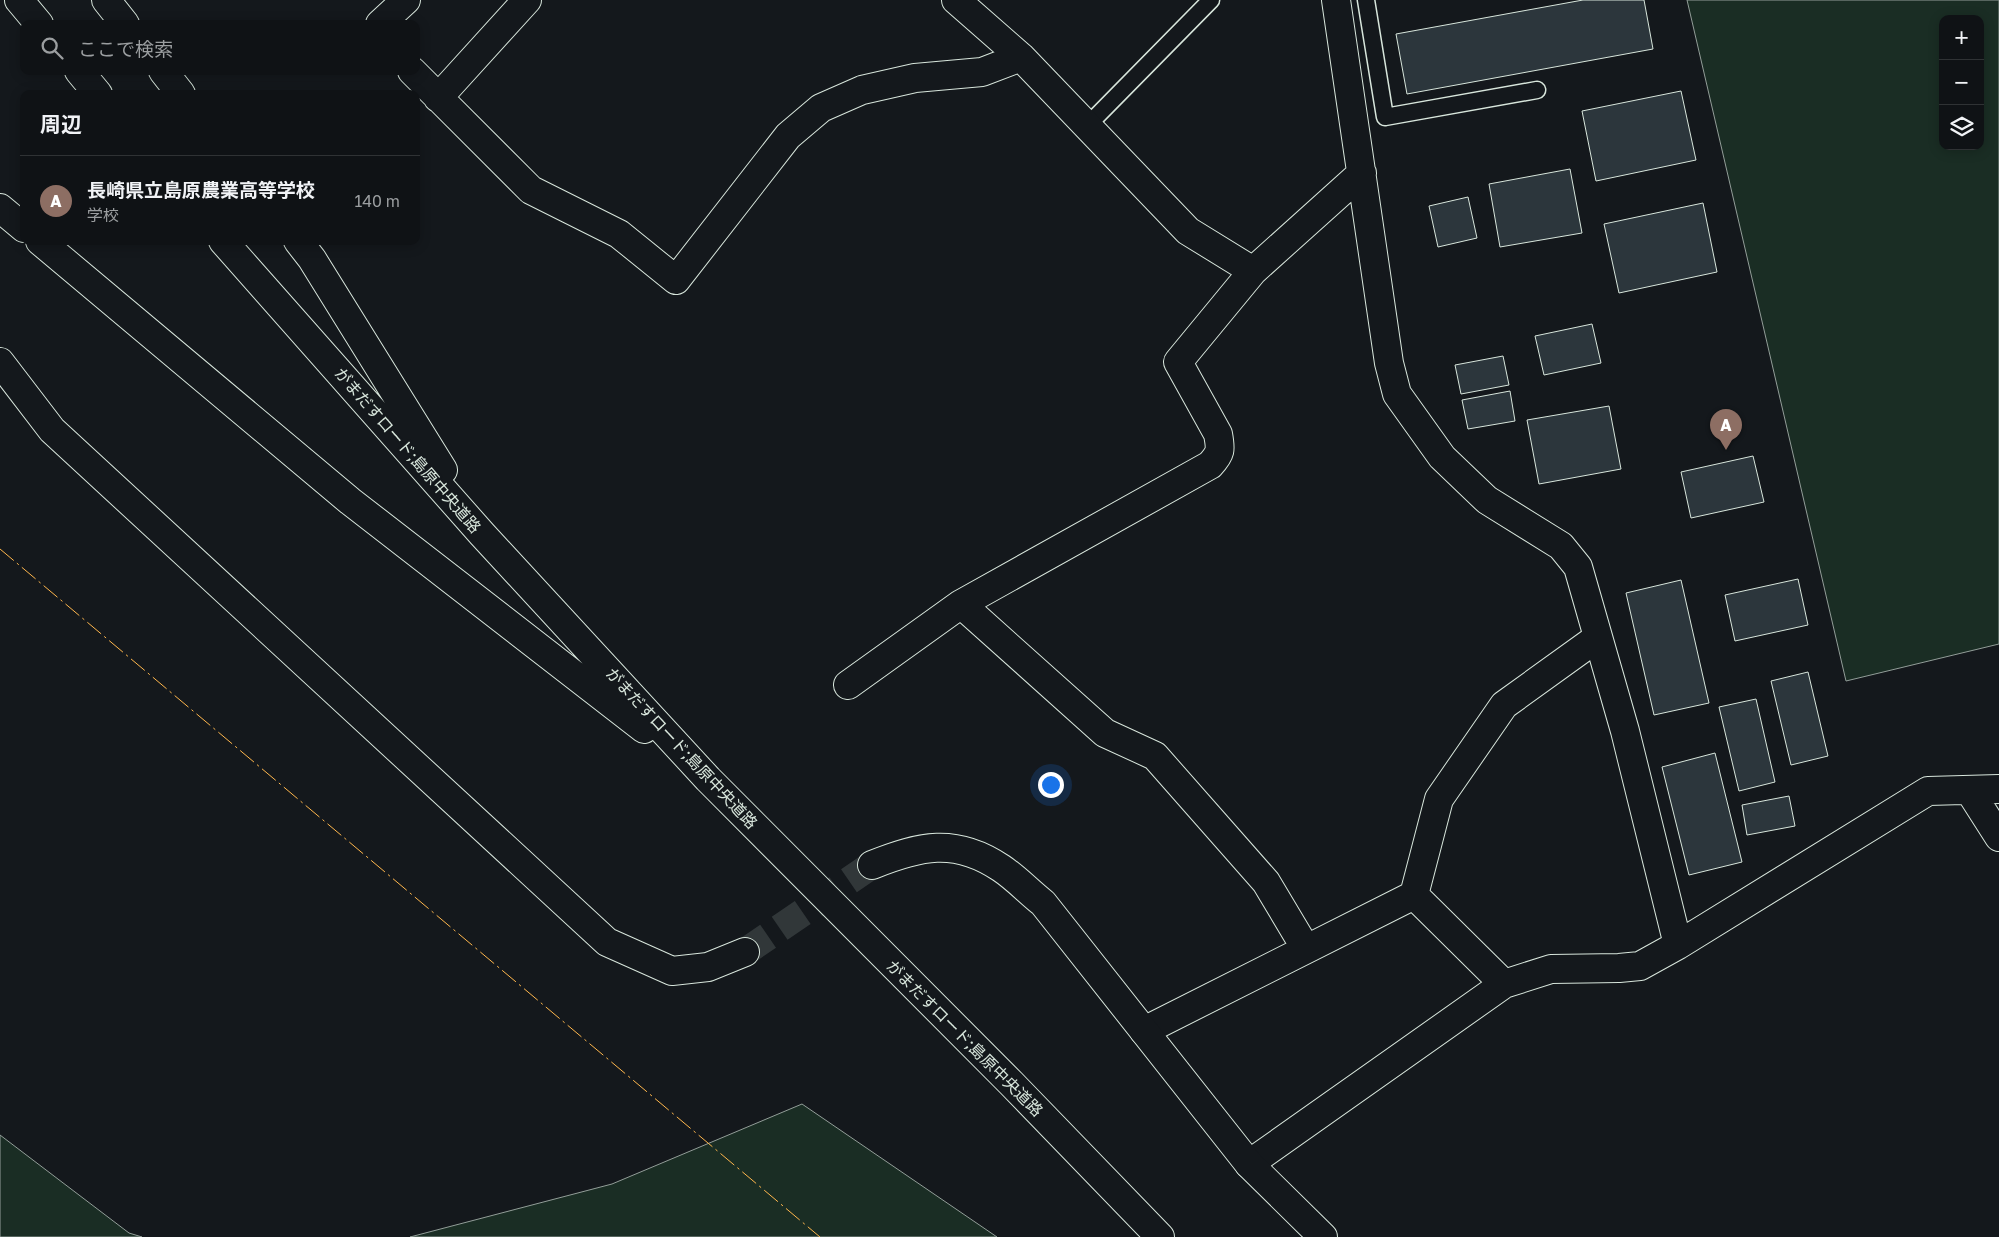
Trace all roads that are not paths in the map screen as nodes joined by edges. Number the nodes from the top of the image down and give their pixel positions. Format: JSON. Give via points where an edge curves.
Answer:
{"nodes":[{"id":1,"x":20,"y":0,"type":"edge"},
{"id":2,"x":106,"y":0,"type":"edge"},
{"id":3,"x":406,"y":0,"type":"edge"},
{"id":4,"x":527,"y":0,"type":"edge"},
{"id":5,"x":956,"y":0,"type":"edge"},
{"id":6,"x":1211,"y":0,"type":"edge"},
{"id":7,"x":1336,"y":0,"type":"edge"},
{"id":8,"x":1366,"y":0,"type":"edge"},
{"id":9,"x":36,"y":20,"type":"edge"},
{"id":10,"x":122,"y":20,"type":"edge"},
{"id":11,"x":384,"y":20,"type":"edge"},
{"id":12,"x":1021,"y":57,"type":"junction"},
{"id":13,"x":82,"y":75,"type":"edge"},
{"id":14,"x":166,"y":75,"type":"edge"},
{"id":15,"x":416,"y":75,"type":"edge"},
{"id":16,"x":95,"y":90,"type":"edge"},
{"id":17,"x":178,"y":90,"type":"edge"},
{"id":18,"x":1537,"y":90,"type":"dead end"},
{"id":19,"x":438,"y":98,"type":"junction"},
{"id":20,"x":1087,"y":126,"type":"junction"},
{"id":21,"x":1362,"y":174,"type":"junction"},
{"id":22,"x":0,"y":208,"type":"edge"},
{"id":23,"x":20,"y":225,"type":"edge"},
{"id":24,"x":45,"y":245,"type":"edge"},
{"id":25,"x":227,"y":245,"type":"edge"},
{"id":26,"x":301,"y":245,"type":"edge"},
{"id":27,"x":1253,"y":271,"type":"junction"},
{"id":28,"x":0,"y":362,"type":"edge"},
{"id":29,"x":482,"y":534,"type":"junction"},
{"id":30,"x":961,"y":604,"type":"junction"},
{"id":31,"x":1598,"y":638,"type":"junction"},
{"id":32,"x":848,"y":685,"type":"dead end"},
{"id":33,"x":708,"y":778,"type":"junction"},
{"id":34,"x":1999,"y":789,"type":"edge"},
{"id":35,"x":1970,"y":790,"type":"junction"},
{"id":36,"x":1999,"y":837,"type":"edge"},
{"id":37,"x":872,"y":865,"type":"tunnel mouth"},
{"id":38,"x":1414,"y":895,"type":"junction"},
{"id":39,"x":1678,"y":945,"type":"junction"},
{"id":40,"x":1306,"y":949,"type":"junction"},
{"id":41,"x":745,"y":952,"type":"tunnel mouth"},
{"id":42,"x":1504,"y":984,"type":"junction"},
{"id":43,"x":1144,"y":1031,"type":"junction"},
{"id":44,"x":1249,"y":1164,"type":"junction"},
{"id":45,"x":1160,"y":1237,"type":"edge"},
{"id":46,"x":1323,"y":1237,"type":"edge"}],
"edges":[{"from":1,"to":9,"type":"main road"},
{"from":2,"to":10,"type":"main road"},
{"from":3,"to":11,"type":"main road"},
{"from":4,"to":19,"type":"main road"},
{"from":5,"to":12,"type":"main road"},
{"from":6,"to":20,"type":"lane"},
{"from":7,"to":21,"type":"main road"},
{"from":8,"to":18,"type":"lane","via":[[1385,117]]},
{"from":12,"to":19,"type":"main road","via":[[982,72],[914,78],[862,90],[821,108],[788,136],[676,280],[619,234],[532,190]]},
{"from":12,"to":20,"type":"main road"},
{"from":13,"to":16,"type":"main road"},
{"from":14,"to":17,"type":"main road"},
{"from":15,"to":19,"type":"main road"},
{"from":20,"to":27,"type":"main road","via":[[1188,231]]},
{"from":21,"to":27,"type":"main road"},
{"from":21,"to":31,"type":"main road","via":[[1389,363],[1397,394],[1442,457],[1487,500],[1561,546],[1578,567]]},
{"from":22,"to":23,"type":"main road"},
{"from":24,"to":33,"type":"main road","via":[[350,501]]},
{"from":25,"to":29,"type":"main road","name":"がまだすロード;島原中央道路"},
{"from":26,"to":29,"type":"main road"},
{"from":27,"to":30,"type":"main road","via":[[1178,362],[1218,434],[1219,456],[1210,465]]},
{"from":28,"to":41,"type":"main road","via":[[52,430],[607,942],[672,971],[708,967]]},
{"from":29,"to":33,"type":"main road","name":"がまだすロード;島原中央道路"},
{"from":30,"to":32,"type":"main road"},
{"from":30,"to":40,"type":"main road","via":[[1105,732],[1156,756],[1266,882]]},
{"from":31,"to":38,"type":"main road","via":[[1504,705],[1439,799]]},
{"from":31,"to":39,"type":"main road","via":[[1625,731]]},
{"from":33,"to":45,"type":"main road","name":"がまだすロード;島原中央道路"},
{"from":34,"to":35,"type":"main road"},
{"from":35,"to":36,"type":"main road"},
{"from":35,"to":39,"type":"main road","via":[[1928,791]]},
{"from":37,"to":43,"type":"main road","via":[[904,852],[932,847],[956,848],[1001,868],[1042,903]]},
{"from":38,"to":40,"type":"main road"},
{"from":38,"to":42,"type":"main road"},
{"from":39,"to":42,"type":"main road","via":[[1640,966],[1551,970]]},
{"from":40,"to":43,"type":"main road"},
{"from":42,"to":44,"type":"main road"},
{"from":43,"to":44,"type":"main road"},
{"from":44,"to":46,"type":"main road"}]}
